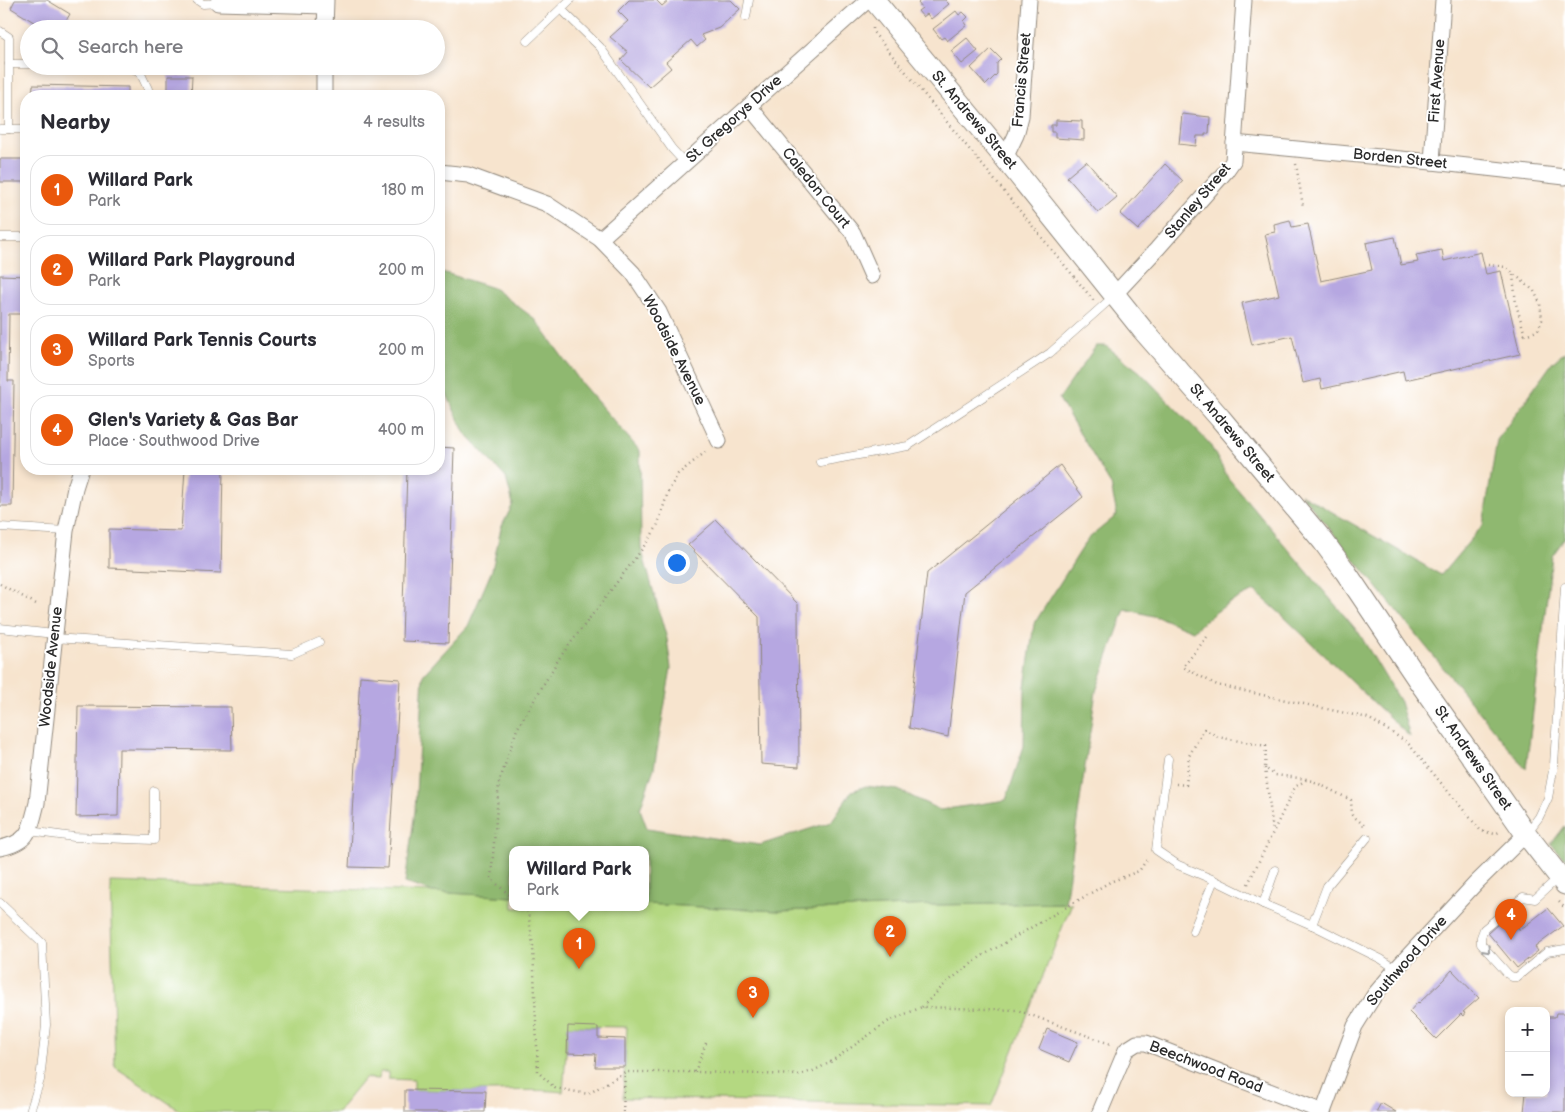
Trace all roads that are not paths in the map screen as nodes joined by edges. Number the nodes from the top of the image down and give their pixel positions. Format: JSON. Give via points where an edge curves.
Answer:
{"nodes":[{"id":1,"x":197,"y":0,"type":"edge"},
{"id":2,"x":570,"y":0,"type":"edge"},
{"id":3,"x":749,"y":0,"type":"edge"},
{"id":4,"x":868,"y":0,"type":"edge"},
{"id":5,"x":874,"y":0,"type":"edge"},
{"id":6,"x":1029,"y":0,"type":"edge"},
{"id":7,"x":1244,"y":0,"type":"edge"},
{"id":8,"x":1443,"y":0,"type":"edge"},
{"id":9,"x":218,"y":3,"type":"joint"},
{"id":10,"x":326,"y":3,"type":"edge"},
{"id":11,"x":561,"y":9,"type":"junction"},
{"id":12,"x":746,"y":17,"type":"dead end"},
{"id":13,"x":325,"y":20,"type":"edge"},
{"id":14,"x":0,"y":31,"type":"edge"},
{"id":15,"x":527,"y":40,"type":"dead end"},
{"id":16,"x":9,"y":64,"type":"junction"},
{"id":17,"x":20,"y":64,"type":"edge"},
{"id":18,"x":141,"y":75,"type":"edge"},
{"id":19,"x":324,"y":75,"type":"edge"},
{"id":20,"x":148,"y":90,"type":"edge"},
{"id":21,"x":324,"y":90,"type":"edge"},
{"id":22,"x":749,"y":106,"type":"junction"},
{"id":23,"x":9,"y":129,"type":"junction"},
{"id":24,"x":20,"y":129,"type":"edge"},
{"id":25,"x":0,"y":130,"type":"edge"},
{"id":26,"x":1234,"y":143,"type":"junction"},
{"id":27,"x":1005,"y":158,"type":"junction"},
{"id":28,"x":1432,"y":162,"type":"junction"},
{"id":29,"x":684,"y":163,"type":"junction"},
{"id":30,"x":445,"y":173,"type":"edge"},
{"id":31,"x":1565,"y":177,"type":"edge"},
{"id":32,"x":0,"y":237,"type":"edge"},
{"id":33,"x":20,"y":238,"type":"edge"},
{"id":34,"x":600,"y":239,"type":"junction"},
{"id":35,"x":872,"y":276,"type":"dead end"},
{"id":36,"x":1108,"y":301,"type":"junction"},
{"id":37,"x":719,"y":441,"type":"road end"},
{"id":38,"x":820,"y":462,"type":"dead end"},
{"id":39,"x":79,"y":475,"type":"edge"},
{"id":40,"x":0,"y":527,"type":"edge"},
{"id":41,"x":66,"y":531,"type":"junction"},
{"id":42,"x":1565,"y":587,"type":"edge"},
{"id":43,"x":0,"y":628,"type":"edge"},
{"id":44,"x":54,"y":636,"type":"junction"},
{"id":45,"x":318,"y":642,"type":"dead end"},
{"id":46,"x":1168,"y":759,"type":"dead end"},
{"id":47,"x":154,"y":791,"type":"dead end"},
{"id":48,"x":29,"y":831,"type":"junction"},
{"id":49,"x":1526,"y":834,"type":"junction"},
{"id":50,"x":1367,"y":838,"type":"road end"},
{"id":51,"x":0,"y":848,"type":"edge"},
{"id":52,"x":1275,"y":870,"type":"dead end"},
{"id":53,"x":1214,"y":880,"type":"junction"},
{"id":54,"x":1562,"y":881,"type":"edge"},
{"id":55,"x":0,"y":903,"type":"edge"},
{"id":56,"x":1263,"y":904,"type":"junction"},
{"id":57,"x":1312,"y":925,"type":"junction"},
{"id":58,"x":1193,"y":931,"type":"dead end"},
{"id":59,"x":1565,"y":949,"type":"edge"},
{"id":60,"x":1396,"y":969,"type":"junction"},
{"id":61,"x":30,"y":1112,"type":"edge"},
{"id":62,"x":1100,"y":1112,"type":"edge"},
{"id":63,"x":1323,"y":1112,"type":"edge"}],
"edges":[{"from":1,"to":9,"type":"lane","via":[[203,4]]},
{"from":2,"to":11,"type":"lane"},
{"from":3,"to":12,"type":"lane"},
{"from":4,"to":22,"type":"street","name":"St. Gregorys Drive"},
{"from":5,"to":27,"type":"main road","name":"St. Andrews Street"},
{"from":6,"to":27,"type":"street","name":"Francis Street","via":[[1021,116]]},
{"from":7,"to":26,"type":"street","name":"Stanley Street"},
{"from":8,"to":28,"type":"street","name":"First Avenue"},
{"from":9,"to":10,"type":"street"},
{"from":10,"to":13,"type":"street"},
{"from":11,"to":15,"type":"lane"},
{"from":11,"to":29,"type":"lane","via":[[600,47]]},
{"from":14,"to":16,"type":"lane","via":[[9,37]]},
{"from":16,"to":17,"type":"lane"},
{"from":16,"to":23,"type":"lane"},
{"from":18,"to":20,"type":"lane"},
{"from":19,"to":21,"type":"street"},
{"from":22,"to":29,"type":"street","name":"St. Gregorys Drive"},
{"from":22,"to":35,"type":"street","name":"Caledon Court","via":[[853,233]]},
{"from":23,"to":24,"type":"lane"},
{"from":23,"to":25,"type":"lane"},
{"from":26,"to":28,"type":"street","name":"Borden Street"},
{"from":26,"to":36,"type":"street","name":"Stanley Street","via":[[1233,161],[1226,171]]},
{"from":27,"to":36,"type":"main road","name":"St. Andrews Street"},
{"from":28,"to":31,"type":"street","name":"Borden Street"},
{"from":29,"to":34,"type":"street","name":"St. Gregorys Drive"},
{"from":30,"to":34,"type":"street","name":"Woodside Avenue","via":[[468,175],[547,204]]},
{"from":32,"to":33,"type":"lane"},
{"from":34,"to":37,"type":"street","name":"Woodside Avenue","via":[[633,273],[659,312]]},
{"from":36,"to":38,"type":"lane","via":[[1050,353],[908,446]]},
{"from":36,"to":49,"type":"main road","name":"St. Andrews Street","via":[[1142,329],[1323,541]]},
{"from":39,"to":41,"type":"street","name":"Woodside Avenue"},
{"from":40,"to":41,"type":"lane"},
{"from":41,"to":44,"type":"street","name":"Woodside Avenue"},
{"from":42,"to":49,"type":"lane","via":[[1554,765],[1548,798]]},
{"from":43,"to":44,"type":"lane"},
{"from":44,"to":45,"type":"lane","via":[[292,654]]},
{"from":44,"to":48,"type":"street","name":"Woodside Avenue","via":[[37,803]]},
{"from":46,"to":53,"type":"lane","via":[[1156,850],[1178,865]]},
{"from":47,"to":48,"type":"lane","via":[[154,840],[74,837]]},
{"from":48,"to":51,"type":"street","via":[[14,845]]},
{"from":49,"to":54,"type":"main road","name":"St. Andrews Street"},
{"from":49,"to":60,"type":"street","name":"Southwood Drive"},
{"from":50,"to":57,"type":"lane","via":[[1327,886]]},
{"from":52,"to":56,"type":"lane"},
{"from":53,"to":56,"type":"lane"},
{"from":53,"to":58,"type":"lane"},
{"from":54,"to":59,"type":"lane","one_way":true,"via":[[1535,899],[1523,897],[1484,929],[1481,944],[1512,977],[1517,977],[1547,952]]},
{"from":55,"to":61,"type":"lane","via":[[42,943],[46,1025],[40,1080]]},
{"from":56,"to":57,"type":"lane"},
{"from":57,"to":60,"type":"lane"},
{"from":60,"to":63,"type":"street","name":"Southwood Drive","via":[[1355,1026]]},
{"from":62,"to":63,"type":"street","name":"Beechwood Road","via":[[1126,1050],[1137,1043],[1146,1043]]}]}
